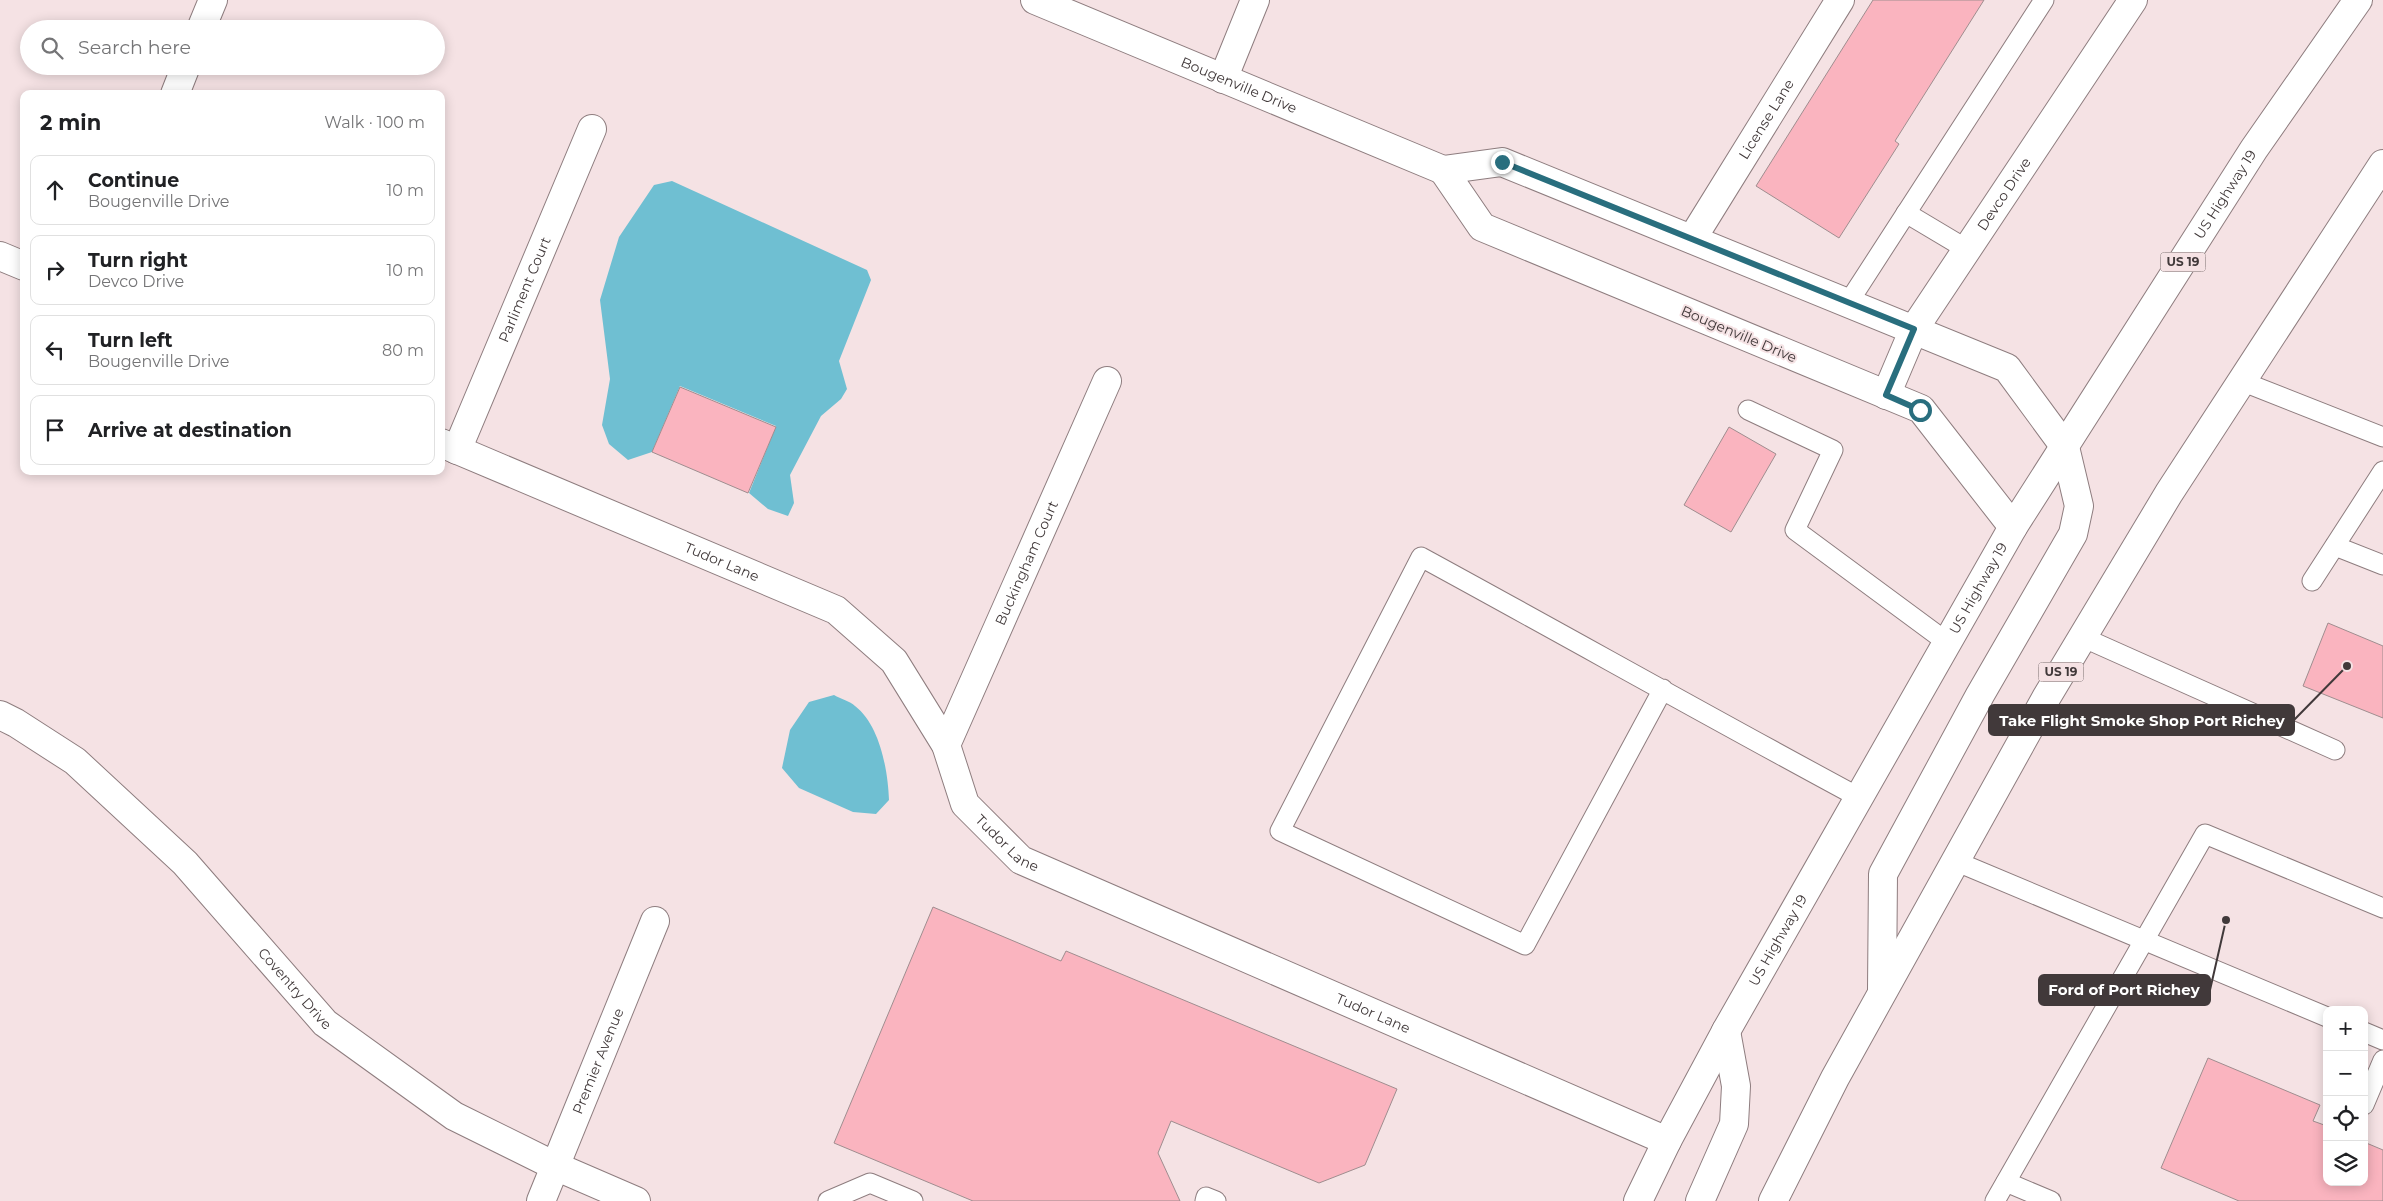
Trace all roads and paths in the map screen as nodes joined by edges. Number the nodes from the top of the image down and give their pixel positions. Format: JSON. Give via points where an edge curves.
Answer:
{"nodes":[{"id":1,"x":213,"y":0,"type":"edge"},
{"id":2,"x":1035,"y":0,"type":"edge"},
{"id":3,"x":1256,"y":0,"type":"edge"},
{"id":4,"x":1840,"y":0,"type":"edge"},
{"id":5,"x":2044,"y":0,"type":"edge"},
{"id":6,"x":2133,"y":0,"type":"edge"},
{"id":7,"x":2358,"y":0,"type":"edge"},
{"id":8,"x":205,"y":20,"type":"edge"},
{"id":9,"x":182,"y":75,"type":"edge"},
{"id":10,"x":1223,"y":79,"type":"junction"},
{"id":11,"x":177,"y":90,"type":"edge"},
{"id":12,"x":592,"y":130,"type":"dead end"},
{"id":13,"x":2383,"y":164,"type":"edge"},
{"id":14,"x":1443,"y":170,"type":"junction"},
{"id":15,"x":1906,"y":213,"type":"junction"},
{"id":16,"x":1692,"y":239,"type":"junction"},
{"id":17,"x":1968,"y":250,"type":"junction"},
{"id":18,"x":0,"y":256,"type":"edge"},
{"id":19,"x":20,"y":264,"type":"edge"},
{"id":20,"x":1848,"y":303,"type":"junction"},
{"id":21,"x":1914,"y":329,"type":"junction"},
{"id":22,"x":1107,"y":381,"type":"dead end"},
{"id":23,"x":2241,"y":382,"type":"junction"},
{"id":24,"x":1886,"y":395,"type":"junction"},
{"id":25,"x":1748,"y":410,"type":"dead end"},
{"id":26,"x":2383,"y":437,"type":"edge"},
{"id":27,"x":449,"y":446,"type":"edge"},
{"id":28,"x":2065,"y":447,"type":"junction"},
{"id":29,"x":2383,"y":471,"type":"edge"},
{"id":30,"x":2013,"y":527,"type":"junction"},
{"id":31,"x":2335,"y":546,"type":"junction"},
{"id":32,"x":2383,"y":565,"type":"edge"},
{"id":33,"x":2312,"y":581,"type":"dead end"},
{"id":34,"x":2082,"y":637,"type":"junction"},
{"id":35,"x":1948,"y":643,"type":"junction"},
{"id":36,"x":1663,"y":689,"type":"junction"},
{"id":37,"x":0,"y":715,"type":"edge"},
{"id":38,"x":946,"y":745,"type":"junction"},
{"id":39,"x":2335,"y":750,"type":"dead end"},
{"id":40,"x":1860,"y":798,"type":"junction"},
{"id":41,"x":1955,"y":861,"type":"junction"},
{"id":42,"x":2383,"y":908,"type":"edge"},
{"id":43,"x":656,"y":922,"type":"dead end"},
{"id":44,"x":2144,"y":940,"type":"junction"},
{"id":45,"x":1882,"y":994,"type":"junction"},
{"id":46,"x":2323,"y":1015,"type":"edge"},
{"id":47,"x":1726,"y":1031,"type":"junction"},
{"id":48,"x":2368,"y":1034,"type":"edge"},
{"id":49,"x":2383,"y":1040,"type":"edge"},
{"id":50,"x":2383,"y":1060,"type":"edge"},
{"id":51,"x":2368,"y":1096,"type":"edge"},
{"id":52,"x":1667,"y":1142,"type":"junction"},
{"id":53,"x":555,"y":1166,"type":"junction"},
{"id":54,"x":2006,"y":1182,"type":"junction"},
{"id":55,"x":541,"y":1201,"type":"edge"},
{"id":56,"x":636,"y":1201,"type":"edge"},
{"id":57,"x":828,"y":1201,"type":"edge"},
{"id":58,"x":913,"y":1201,"type":"edge"},
{"id":59,"x":1204,"y":1201,"type":"edge"},
{"id":60,"x":1216,"y":1201,"type":"edge"},
{"id":61,"x":1638,"y":1201,"type":"edge"},
{"id":62,"x":1700,"y":1201,"type":"edge"},
{"id":63,"x":1773,"y":1201,"type":"edge"},
{"id":64,"x":1995,"y":1201,"type":"edge"},
{"id":65,"x":2051,"y":1201,"type":"edge"}],
"edges":[{"from":1,"to":8,"type":"main road"},
{"from":2,"to":10,"type":"main road","name":"Bougenville Drive"},
{"from":3,"to":10,"type":"main road"},
{"from":4,"to":16,"type":"main road","name":"License Lane"},
{"from":5,"to":15,"type":"lane"},
{"from":6,"to":17,"type":"main road","name":"Devco Drive"},
{"from":7,"to":28,"type":"main road","name":"US Highway 19","number":"US 19","via":[[2254,149]]},
{"from":9,"to":11,"type":"main road"},
{"from":10,"to":14,"type":"main road","name":"Bougenville Drive"},
{"from":12,"to":27,"type":"main road","name":"Parliment Court"},
{"from":13,"to":23,"type":"main road","number":"US 19"},
{"from":14,"to":16,"type":"main road","via":[[1502,162]]},
{"from":14,"to":24,"type":"main road","name":"Bougenville Drive","via":[[1482,227]]},
{"from":15,"to":17,"type":"lane"},
{"from":15,"to":20,"type":"lane"},
{"from":16,"to":20,"type":"main road"},
{"from":17,"to":21,"type":"main road","name":"Devco Drive"},
{"from":18,"to":19,"type":"main road"},
{"from":20,"to":21,"type":"main road"},
{"from":21,"to":24,"type":"main road","name":"Devco Drive"},
{"from":21,"to":28,"type":"main road","via":[[2007,368]]},
{"from":22,"to":38,"type":"main road","name":"Buckingham Court"},
{"from":23,"to":26,"type":"lane"},
{"from":23,"to":34,"type":"main road","number":"US 19","via":[[2168,493]]},
{"from":24,"to":30,"type":"main road","name":"Bougenville Drive","via":[[1920,410]]},
{"from":25,"to":35,"type":"lane","via":[[1833,450],[1795,530]]},
{"from":27,"to":38,"type":"main road","name":"Tudor Lane","via":[[836,610],[894,662]]},
{"from":28,"to":30,"type":"main road","name":"US Highway 19","number":"US 19"},
{"from":28,"to":45,"type":"main road","via":[[2079,506],[2073,534],[1980,695],[1884,874]]},
{"from":29,"to":31,"type":"lane"},
{"from":30,"to":35,"type":"main road","name":"US Highway 19","number":"US 19"},
{"from":31,"to":32,"type":"lane"},
{"from":31,"to":33,"type":"lane"},
{"from":34,"to":39,"type":"lane"},
{"from":34,"to":41,"type":"main road","number":"US 19"},
{"from":35,"to":40,"type":"main road","name":"US Highway 19","number":"US 19"},
{"from":36,"to":36,"type":"lane","via":[[1422,557],[1280,831],[1525,946]]},
{"from":36,"to":40,"type":"lane"},
{"from":37,"to":53,"type":"main road","name":"Coventry Drive","via":[[74,762],[185,863],[325,1023],[454,1116]]},
{"from":38,"to":52,"type":"main road","name":"Tudor Lane","via":[[965,804],[1021,860]]},
{"from":40,"to":47,"type":"main road","name":"US Highway 19","number":"US 19"},
{"from":41,"to":44,"type":"lane"},
{"from":41,"to":45,"type":"main road","number":"US 19"},
{"from":42,"to":44,"type":"lane","via":[[2205,834]]},
{"from":43,"to":53,"type":"main road","name":"Premier Avenue"},
{"from":44,"to":46,"type":"lane"},
{"from":44,"to":54,"type":"lane"},
{"from":45,"to":63,"type":"main road","number":"US 19"},
{"from":47,"to":52,"type":"main road","name":"US Highway 19","number":"US 19"},
{"from":47,"to":62,"type":"main road","via":[[1736,1086],[1734,1124]]},
{"from":48,"to":49,"type":"lane"},
{"from":50,"to":51,"type":"lane"},
{"from":52,"to":61,"type":"main road","name":"US Highway 19","number":"US 19"},
{"from":53,"to":55,"type":"main road","name":"Premier Avenue"},
{"from":53,"to":56,"type":"main road","name":"Coventry Drive"},
{"from":54,"to":64,"type":"lane"},
{"from":54,"to":65,"type":"lane"},
{"from":57,"to":58,"type":"lane","via":[[870,1183]]},
{"from":59,"to":60,"type":"lane","via":[[1206,1197]]}]}
